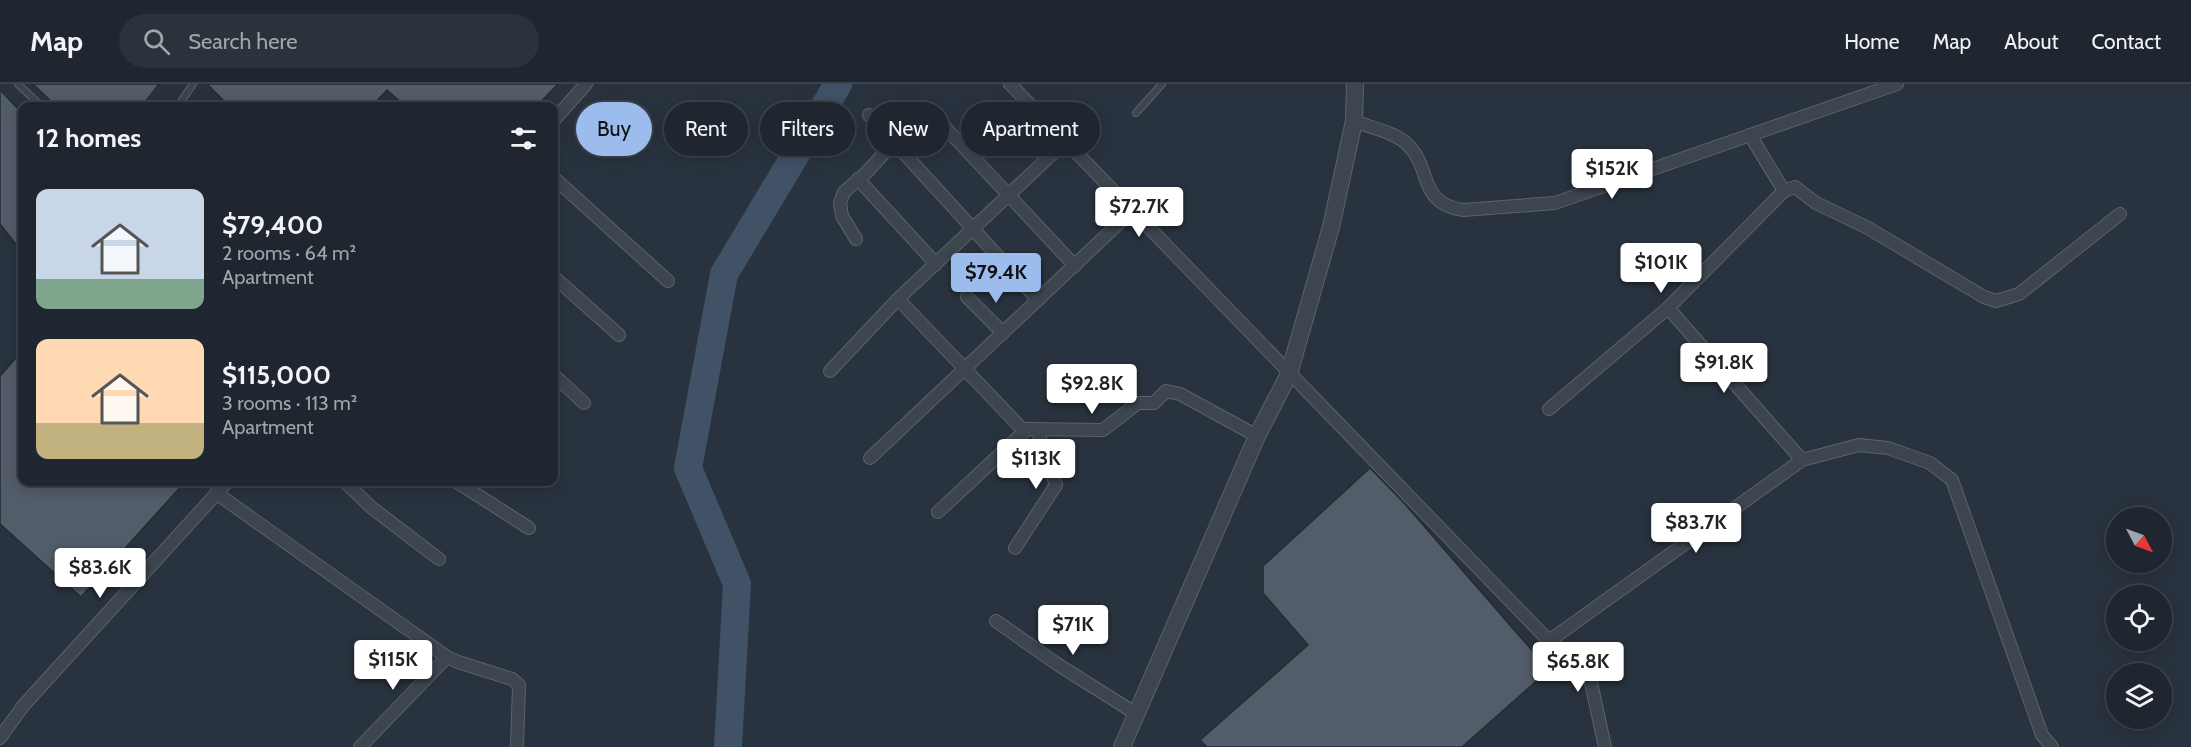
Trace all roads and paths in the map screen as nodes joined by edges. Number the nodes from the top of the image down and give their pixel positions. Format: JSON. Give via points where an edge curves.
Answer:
{"nodes":[{"id":1,"x":18,"y":84,"type":"edge"},
{"id":2,"x":193,"y":84,"type":"edge"},
{"id":3,"x":586,"y":84,"type":"edge"},
{"id":4,"x":1010,"y":84,"type":"edge"},
{"id":5,"x":1162,"y":84,"type":"edge"},
{"id":6,"x":1355,"y":84,"type":"edge"},
{"id":7,"x":1897,"y":84,"type":"edge"},
{"id":8,"x":37,"y":102,"type":"edge"},
{"id":9,"x":181,"y":102,"type":"edge"},
{"id":10,"x":1028,"y":102,"type":"edge"},
{"id":11,"x":1136,"y":113,"type":"dead end"},
{"id":12,"x":558,"y":116,"type":"edge"},
{"id":13,"x":1354,"y":121,"type":"junction"},
{"id":14,"x":949,"y":132,"type":"edge"},
{"id":15,"x":1750,"y":135,"type":"junction"},
{"id":16,"x":882,"y":156,"type":"edge"},
{"id":17,"x":905,"y":156,"type":"edge"},
{"id":18,"x":1050,"y":156,"type":"edge"},
{"id":19,"x":1081,"y":156,"type":"edge"},
{"id":20,"x":858,"y":179,"type":"junction"},
{"id":21,"x":558,"y":182,"type":"edge"},
{"id":22,"x":1784,"y":191,"type":"junction"},
{"id":23,"x":1008,"y":195,"type":"junction"},
{"id":24,"x":1133,"y":210,"type":"junction"},
{"id":25,"x":2120,"y":214,"type":"dead end"},
{"id":26,"x":973,"y":229,"type":"junction"},
{"id":27,"x":856,"y":239,"type":"dead end"},
{"id":28,"x":936,"y":264,"type":"junction"},
{"id":29,"x":1075,"y":266,"type":"junction"},
{"id":30,"x":668,"y":280,"type":"dead end"},
{"id":31,"x":558,"y":281,"type":"edge"},
{"id":32,"x":967,"y":297,"type":"dead end"},
{"id":33,"x":898,"y":299,"type":"junction"},
{"id":34,"x":1038,"y":300,"type":"junction"},
{"id":35,"x":1668,"y":308,"type":"junction"},
{"id":36,"x":1003,"y":333,"type":"junction"},
{"id":37,"x":619,"y":335,"type":"dead end"},
{"id":38,"x":966,"y":368,"type":"junction"},
{"id":39,"x":830,"y":371,"type":"dead end"},
{"id":40,"x":1289,"y":374,"type":"junction"},
{"id":41,"x":558,"y":379,"type":"edge"},
{"id":42,"x":584,"y":403,"type":"dead end"},
{"id":43,"x":1549,"y":409,"type":"dead end"},
{"id":44,"x":1037,"y":430,"type":"junction"},
{"id":45,"x":1024,"y":431,"type":"junction"},
{"id":46,"x":1257,"y":436,"type":"junction"},
{"id":47,"x":870,"y":458,"type":"dead end"},
{"id":48,"x":1802,"y":460,"type":"junction"},
{"id":49,"x":223,"y":486,"type":"edge"},
{"id":50,"x":349,"y":486,"type":"edge"},
{"id":51,"x":463,"y":486,"type":"edge"},
{"id":52,"x":216,"y":493,"type":"junction"},
{"id":53,"x":938,"y":512,"type":"dead end"},
{"id":54,"x":529,"y":528,"type":"dead end"},
{"id":55,"x":1015,"y":548,"type":"dead end"},
{"id":56,"x":439,"y":559,"type":"dead end"},
{"id":57,"x":996,"y":621,"type":"dead end"},
{"id":58,"x":1549,"y":641,"type":"junction"},
{"id":59,"x":447,"y":657,"type":"junction"},
{"id":60,"x":1135,"y":713,"type":"junction"},
{"id":61,"x":0,"y":738,"type":"edge"},
{"id":62,"x":360,"y":747,"type":"edge"},
{"id":63,"x":517,"y":747,"type":"edge"},
{"id":64,"x":1122,"y":747,"type":"edge"},
{"id":65,"x":1605,"y":747,"type":"edge"},
{"id":66,"x":2052,"y":747,"type":"edge"}],
"edges":[{"from":1,"to":8,"type":"lane"},
{"from":2,"to":9,"type":"lane"},
{"from":3,"to":12,"type":"street"},
{"from":4,"to":10,"type":"street"},
{"from":5,"to":11,"type":"lane"},
{"from":6,"to":13,"type":"street"},
{"from":7,"to":15,"type":"street"},
{"from":13,"to":15,"type":"street","via":[[1404,141],[1435,198],[1463,210],[1555,203]]},
{"from":13,"to":40,"type":"street","via":[[1331,227]]},
{"from":14,"to":23,"type":"street"},
{"from":15,"to":22,"type":"street"},
{"from":16,"to":20,"type":"street"},
{"from":17,"to":26,"type":"street"},
{"from":18,"to":23,"type":"street"},
{"from":19,"to":24,"type":"street"},
{"from":20,"to":27,"type":"street","via":[[844,192],[840,203],[842,216]]},
{"from":20,"to":28,"type":"street"},
{"from":21,"to":30,"type":"street"},
{"from":22,"to":25,"type":"street","via":[[1795,187],[1816,203],[1996,301],[2019,294]]},
{"from":22,"to":35,"type":"street"},
{"from":23,"to":26,"type":"street"},
{"from":23,"to":29,"type":"street"},
{"from":24,"to":29,"type":"street"},
{"from":24,"to":40,"type":"street"},
{"from":26,"to":28,"type":"street"},
{"from":26,"to":34,"type":"street"},
{"from":28,"to":33,"type":"street"},
{"from":29,"to":34,"type":"street"},
{"from":31,"to":37,"type":"street"},
{"from":32,"to":36,"type":"street"},
{"from":33,"to":38,"type":"street"},
{"from":33,"to":39,"type":"street"},
{"from":34,"to":36,"type":"street"},
{"from":35,"to":43,"type":"street"},
{"from":35,"to":48,"type":"street"},
{"from":36,"to":38,"type":"street"},
{"from":38,"to":45,"type":"street"},
{"from":38,"to":47,"type":"street"},
{"from":40,"to":46,"type":"street"},
{"from":40,"to":58,"type":"street"},
{"from":41,"to":42,"type":"street"},
{"from":44,"to":45,"type":"street"},
{"from":44,"to":46,"type":"street","via":[[1103,430],[1138,403],[1154,403],[1166,391],[1180,394]]},
{"from":44,"to":55,"type":"street","via":[[1056,485]]},
{"from":45,"to":53,"type":"street"},
{"from":46,"to":60,"type":"street"},
{"from":48,"to":58,"type":"street"},
{"from":48,"to":66,"type":"street","via":[[1859,445],[1888,448],[1930,463],[1952,480],[2042,735]]},
{"from":49,"to":52,"type":"street"},
{"from":50,"to":56,"type":"street"},
{"from":51,"to":54,"type":"street"},
{"from":52,"to":59,"type":"street"},
{"from":52,"to":61,"type":"street","via":[[23,706]]},
{"from":57,"to":60,"type":"street"},
{"from":58,"to":65,"type":"street","via":[[1587,664]]},
{"from":59,"to":62,"type":"street"},
{"from":59,"to":63,"type":"street","via":[[512,679],[519,685]]},
{"from":60,"to":64,"type":"street"}]}
